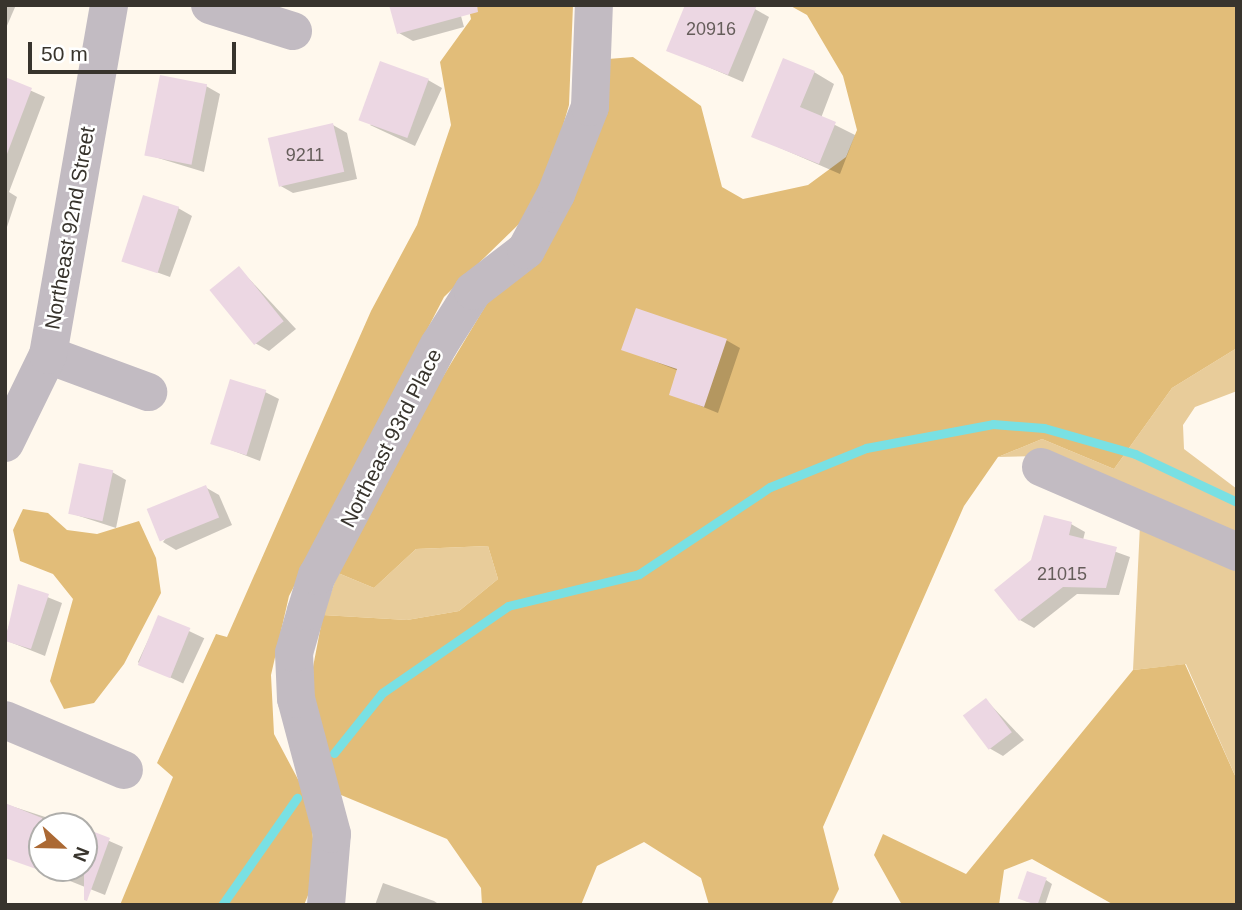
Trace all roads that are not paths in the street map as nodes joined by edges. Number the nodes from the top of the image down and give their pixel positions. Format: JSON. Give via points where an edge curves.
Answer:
{"nodes":[{"id":1,"x":109,"y":5,"type":"edge"},
{"id":2,"x":210,"y":5,"type":"edge"},
{"id":3,"x":594,"y":5,"type":"edge"},
{"id":4,"x":293,"y":32,"type":"dead end"},
{"id":5,"x":48,"y":355,"type":"junction"},
{"id":6,"x":148,"y":393,"type":"dead end"},
{"id":7,"x":5,"y":443,"type":"edge"},
{"id":8,"x":1041,"y":467,"type":"dead end"},
{"id":9,"x":1237,"y":552,"type":"edge"},
{"id":10,"x":5,"y":720,"type":"edge"},
{"id":11,"x":124,"y":769,"type":"dead end"},
{"id":12,"x":326,"y":905,"type":"edge"}],
"edges":[{"from":1,"to":5,"type":"street","name":"Northeast 92nd Street"},
{"from":2,"to":4,"type":"street"},
{"from":3,"to":12,"type":"street","name":"Northeast 93rd Place","via":[[590,107],[556,194],[526,250],[473,291],[439,345],[317,576],[306,611],[294,653],[296,699],[332,834]]},
{"from":5,"to":6,"type":"street"},
{"from":5,"to":7,"type":"street","name":"Northeast 92nd Street"},
{"from":8,"to":9,"type":"street"},
{"from":10,"to":11,"type":"street"}]}
